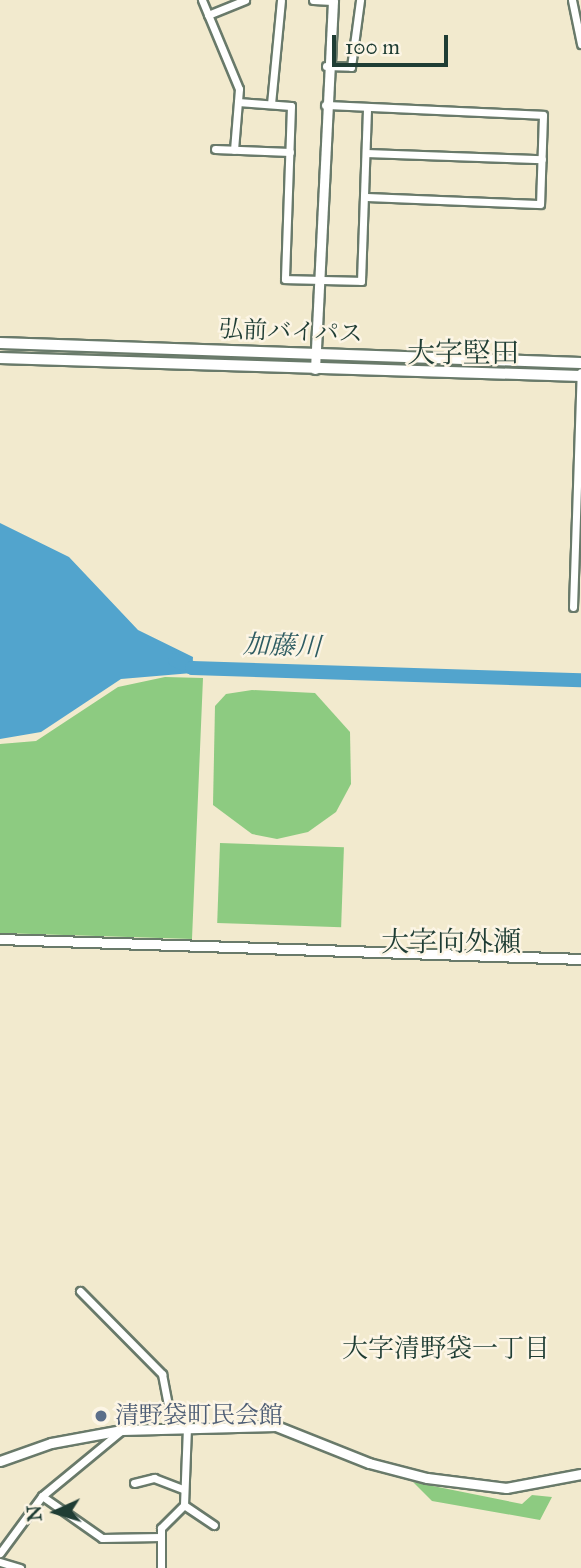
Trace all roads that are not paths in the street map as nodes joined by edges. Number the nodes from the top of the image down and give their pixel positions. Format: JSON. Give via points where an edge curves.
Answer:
{"nodes":[{"id":1,"x":202,"y":0,"type":"edge"},
{"id":2,"x":245,"y":0,"type":"edge"},
{"id":3,"x":281,"y":0,"type":"edge"},
{"id":4,"x":313,"y":0,"type":"edge"},
{"id":5,"x":333,"y":0,"type":"edge"},
{"id":6,"x":360,"y":0,"type":"edge"},
{"id":7,"x":572,"y":0,"type":"edge"},
{"id":8,"x":208,"y":15,"type":"junction"},
{"id":9,"x":581,"y":44,"type":"edge"},
{"id":10,"x":326,"y":66,"type":"junction"},
{"id":11,"x":238,"y":102,"type":"junction"},
{"id":12,"x":271,"y":104,"type":"junction"},
{"id":13,"x":324,"y":105,"type":"junction"},
{"id":14,"x":367,"y":108,"type":"junction"},
{"id":15,"x":215,"y":149,"type":"dead end"},
{"id":16,"x":234,"y":150,"type":"junction"},
{"id":17,"x":290,"y":152,"type":"junction"},
{"id":18,"x":366,"y":153,"type":"junction"},
{"id":19,"x":542,"y":159,"type":"junction"},
{"id":20,"x":364,"y":197,"type":"junction"},
{"id":21,"x":317,"y":280,"type":"junction"},
{"id":22,"x":0,"y":343,"type":"edge"},
{"id":23,"x":315,"y":354,"type":"junction"},
{"id":24,"x":0,"y":358,"type":"edge"},
{"id":25,"x":581,"y":362,"type":"edge"},
{"id":26,"x":315,"y":369,"type":"junction"},
{"id":27,"x":581,"y":376,"type":"edge"},
{"id":28,"x":573,"y":607,"type":"dead end"},
{"id":29,"x":0,"y":939,"type":"edge"},
{"id":30,"x":581,"y":959,"type":"edge"},
{"id":31,"x":80,"y":1291,"type":"dead end"},
{"id":32,"x":172,"y":1426,"type":"junction"},
{"id":33,"x":187,"y":1426,"type":"junction"},
{"id":34,"x":122,"y":1430,"type":"junction"},
{"id":35,"x":0,"y":1461,"type":"edge"},
{"id":36,"x":581,"y":1474,"type":"edge"},
{"id":37,"x":134,"y":1483,"type":"dead end"},
{"id":38,"x":182,"y":1489,"type":"junction"},
{"id":39,"x":42,"y":1496,"type":"junction"},
{"id":40,"x":184,"y":1505,"type":"junction"},
{"id":41,"x":214,"y":1525,"type":"dead end"},
{"id":42,"x":161,"y":1537,"type":"junction"},
{"id":43,"x":0,"y":1553,"type":"edge"},
{"id":44,"x":0,"y":1562,"type":"edge"},
{"id":45,"x":20,"y":1568,"type":"edge"},
{"id":46,"x":161,"y":1568,"type":"edge"}],
"edges":[{"from":1,"to":8,"type":"street"},
{"from":2,"to":8,"type":"street"},
{"from":3,"to":12,"type":"street"},
{"from":4,"to":5,"type":"street"},
{"from":5,"to":10,"type":"street"},
{"from":6,"to":10,"type":"street","via":[[351,67]]},
{"from":7,"to":9,"type":"street"},
{"from":8,"to":11,"type":"street","via":[[239,89]]},
{"from":10,"to":13,"type":"street"},
{"from":11,"to":12,"type":"street"},
{"from":11,"to":16,"type":"street"},
{"from":12,"to":17,"type":"street","via":[[291,106]]},
{"from":13,"to":14,"type":"street"},
{"from":13,"to":21,"type":"street"},
{"from":14,"to":18,"type":"street"},
{"from":14,"to":19,"type":"street","via":[[543,114]]},
{"from":15,"to":16,"type":"street"},
{"from":16,"to":17,"type":"street"},
{"from":17,"to":21,"type":"street","via":[[285,279]]},
{"from":18,"to":19,"type":"street"},
{"from":18,"to":20,"type":"street"},
{"from":19,"to":20,"type":"street","via":[[540,204]]},
{"from":20,"to":21,"type":"street","via":[[361,281]]},
{"from":21,"to":23,"type":"street"},
{"from":22,"to":23,"type":"highway","name":"弘前バイパス"},
{"from":23,"to":25,"type":"highway","name":"弘前バイパス"},
{"from":23,"to":26,"type":"street"},
{"from":24,"to":26,"type":"highway","name":"弘前バイパス"},
{"from":25,"to":27,"type":"street"},
{"from":26,"to":27,"type":"highway","name":"弘前バイパス"},
{"from":27,"to":28,"type":"street"},
{"from":29,"to":30,"type":"street"},
{"from":31,"to":32,"type":"street","via":[[162,1374]]},
{"from":32,"to":33,"type":"street"},
{"from":32,"to":34,"type":"street"},
{"from":33,"to":36,"type":"street","via":[[276,1426],[395,1471],[478,1485],[538,1486]]},
{"from":33,"to":38,"type":"street"},
{"from":34,"to":35,"type":"street","via":[[51,1443]]},
{"from":34,"to":39,"type":"street"},
{"from":37,"to":38,"type":"street","via":[[154,1478]]},
{"from":38,"to":40,"type":"street"},
{"from":39,"to":42,"type":"street","via":[[102,1538]]},
{"from":39,"to":43,"type":"street"},
{"from":40,"to":41,"type":"street"},
{"from":40,"to":42,"type":"street","via":[[165,1521]]},
{"from":42,"to":46,"type":"street"},
{"from":44,"to":45,"type":"street"}]}
